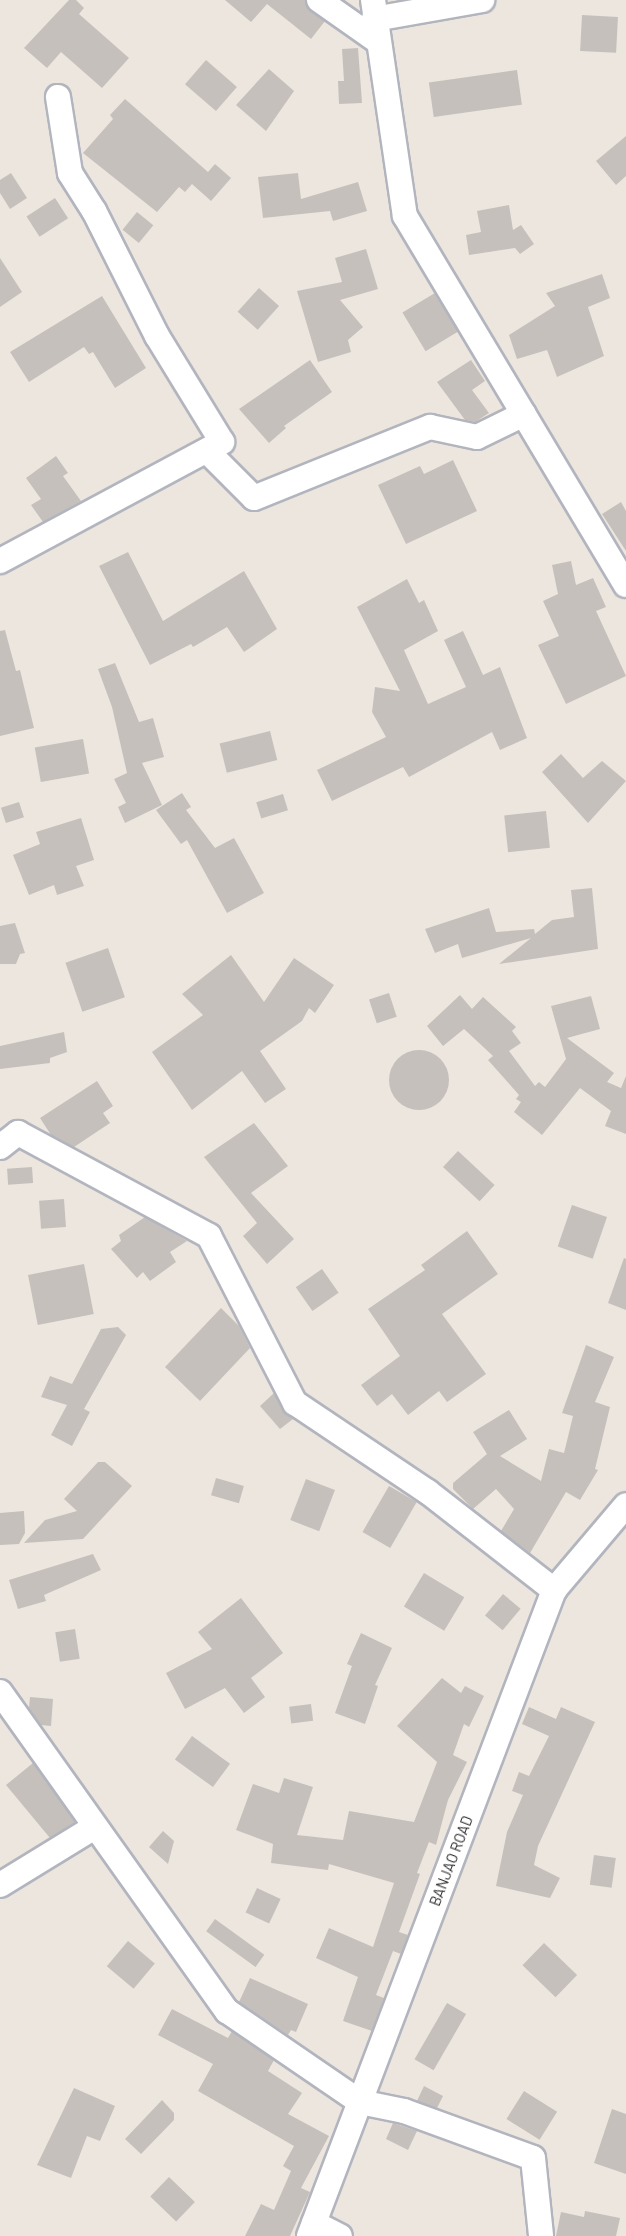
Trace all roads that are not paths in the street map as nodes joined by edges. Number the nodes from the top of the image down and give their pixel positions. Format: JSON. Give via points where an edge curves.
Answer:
{"nodes":[{"id":1,"x":319,"y":0,"type":"edge"},
{"id":2,"x":482,"y":0,"type":"edge"},
{"id":3,"x":375,"y":20,"type":"edge"},
{"id":4,"x":58,"y":97,"type":"dead end"},
{"id":5,"x":524,"y":414,"type":"junction"},
{"id":6,"x":207,"y":451,"type":"junction"},
{"id":7,"x":0,"y":561,"type":"edge"},
{"id":8,"x":626,"y":585,"type":"edge"},
{"id":9,"x":0,"y":1147,"type":"edge"},
{"id":10,"x":626,"y":1506,"type":"edge"},
{"id":11,"x":554,"y":1590,"type":"junction"},
{"id":12,"x":0,"y":1692,"type":"edge"},
{"id":13,"x":93,"y":1828,"type":"junction"},
{"id":14,"x":0,"y":1885,"type":"edge"},
{"id":15,"x":360,"y":2102,"type":"junction"},
{"id":16,"x":311,"y":2229,"type":"edge"},
{"id":17,"x":340,"y":2236,"type":"edge"},
{"id":18,"x":541,"y":2236,"type":"edge"}],
"edges":[{"from":1,"to":3,"type":"street"},
{"from":2,"to":3,"type":"street"},
{"from":3,"to":5,"type":"street","via":[[405,216]]},
{"from":4,"to":6,"type":"street","via":[[70,173],[157,336],[222,442]]},
{"from":5,"to":6,"type":"street","via":[[477,437],[430,427],[255,498]]},
{"from":5,"to":8,"type":"street"},
{"from":6,"to":7,"type":"street"},
{"from":9,"to":11,"type":"street","via":[[18,1133],[209,1236],[295,1403],[428,1492]]},
{"from":10,"to":11,"type":"street","name":"BANJAO ROAD"},
{"from":11,"to":15,"type":"street","name":"BANJAO ROAD"},
{"from":12,"to":13,"type":"street"},
{"from":13,"to":14,"type":"street"},
{"from":13,"to":15,"type":"street","via":[[227,2011]]},
{"from":15,"to":16,"type":"street","name":"BANJAO ROAD"},
{"from":15,"to":18,"type":"street","via":[[404,2111],[533,2158]]},
{"from":16,"to":17,"type":"street"}]}
